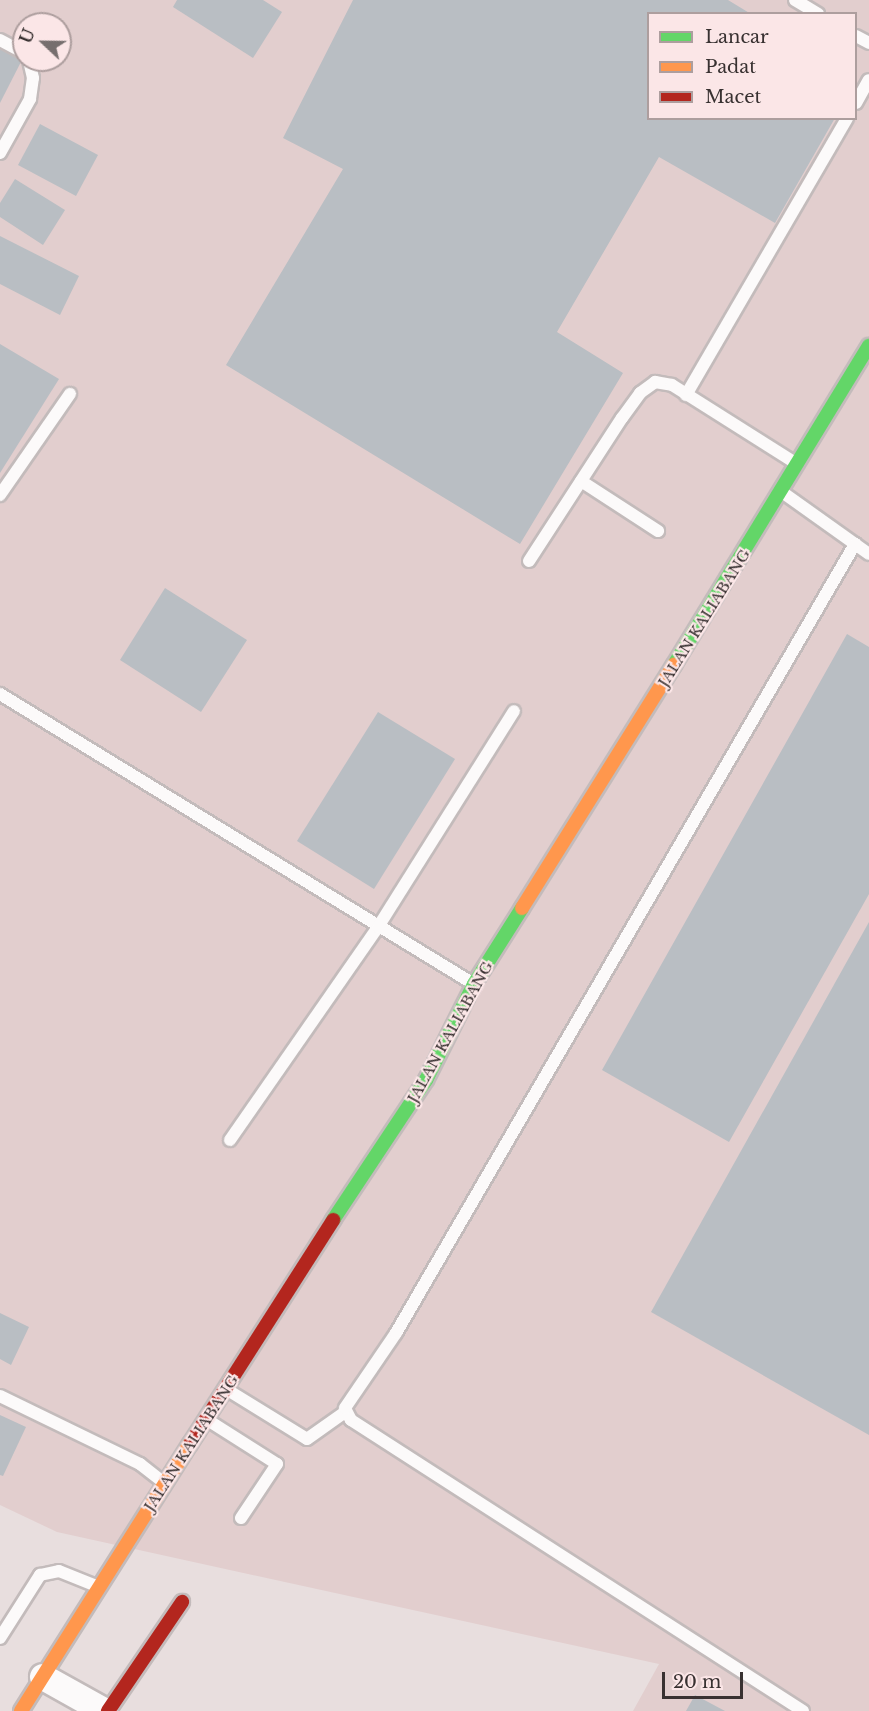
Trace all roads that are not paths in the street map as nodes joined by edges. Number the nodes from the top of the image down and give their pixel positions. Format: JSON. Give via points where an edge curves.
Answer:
{"nodes":[{"id":1,"x":795,"y":0,"type":"edge"},
{"id":2,"x":815,"y":12,"type":"edge"},
{"id":3,"x":32,"y":72,"type":"edge"},
{"id":4,"x":869,"y":80,"type":"edge"},
{"id":5,"x":857,"y":101,"type":"edge"},
{"id":6,"x":846,"y":120,"type":"edge"},
{"id":7,"x":0,"y":153,"type":"edge"},
{"id":8,"x":869,"y":346,"type":"edge"},
{"id":9,"x":70,"y":394,"type":"dead end"},
{"id":10,"x":686,"y":395,"type":"junction"},
{"id":11,"x":799,"y":465,"type":"junction"},
{"id":12,"x":581,"y":481,"type":"junction"},
{"id":13,"x":783,"y":492,"type":"junction"},
{"id":14,"x":0,"y":495,"type":"edge"},
{"id":15,"x":658,"y":531,"type":"dead end"},
{"id":16,"x":855,"y":544,"type":"junction"},
{"id":17,"x":869,"y":554,"type":"edge"},
{"id":18,"x":529,"y":561,"type":"dead end"},
{"id":19,"x":0,"y":694,"type":"edge"},
{"id":20,"x":514,"y":711,"type":"dead end"},
{"id":21,"x":378,"y":927,"type":"junction"},
{"id":22,"x":474,"y":984,"type":"junction"},
{"id":23,"x":230,"y":1140,"type":"dead end"},
{"id":24,"x":226,"y":1389,"type":"junction"},
{"id":25,"x":0,"y":1396,"type":"edge"},
{"id":26,"x":345,"y":1412,"type":"junction"},
{"id":27,"x":205,"y":1418,"type":"junction"},
{"id":28,"x":164,"y":1483,"type":"junction"},
{"id":29,"x":241,"y":1518,"type":"dead end"},
{"id":30,"x":101,"y":1588,"type":"junction"},
{"id":31,"x":182,"y":1602,"type":"dead end"},
{"id":32,"x":0,"y":1638,"type":"edge"},
{"id":33,"x":43,"y":1677,"type":"junction"},
{"id":34,"x":21,"y":1711,"type":"edge"},
{"id":35,"x":106,"y":1711,"type":"edge"},
{"id":36,"x":803,"y":1711,"type":"edge"}],
"edges":[{"from":1,"to":2,"type":"lane"},
{"from":3,"to":7,"type":"lane","via":[[30,99]]},
{"from":4,"to":5,"type":"lane"},
{"from":6,"to":10,"type":"lane"},
{"from":8,"to":11,"type":"main road","name":"JALAN KALIABANG"},
{"from":9,"to":14,"type":"lane"},
{"from":10,"to":11,"type":"lane"},
{"from":10,"to":12,"type":"lane","via":[[672,385],[655,382],[640,393]]},
{"from":11,"to":13,"type":"main road","name":"JALAN KALIABANG"},
{"from":12,"to":15,"type":"lane"},
{"from":12,"to":18,"type":"lane"},
{"from":13,"to":16,"type":"lane"},
{"from":13,"to":22,"type":"main road","name":"JALAN KALIABANG"},
{"from":16,"to":17,"type":"lane"},
{"from":16,"to":26,"type":"lane","via":[[396,1333]]},
{"from":19,"to":21,"type":"lane"},
{"from":20,"to":21,"type":"lane"},
{"from":21,"to":22,"type":"lane"},
{"from":21,"to":23,"type":"lane"},
{"from":22,"to":24,"type":"main road","name":"JALAN KALIABANG","via":[[426,1080]]},
{"from":24,"to":26,"type":"lane","via":[[307,1439]]},
{"from":24,"to":27,"type":"main road","name":"JALAN KALIABANG"},
{"from":25,"to":28,"type":"lane","via":[[140,1464]]},
{"from":26,"to":36,"type":"lane","via":[[361,1427]]},
{"from":27,"to":28,"type":"main road","name":"JALAN KALIABANG"},
{"from":27,"to":29,"type":"lane","via":[[277,1464]]},
{"from":28,"to":30,"type":"main road","name":"JALAN KALIABANG"},
{"from":30,"to":32,"type":"lane","via":[[58,1571],[40,1575]]},
{"from":30,"to":33,"type":"main road","name":"JALAN KALIABANG"},
{"from":31,"to":35,"type":"main road"},
{"from":33,"to":34,"type":"main road","name":"JALAN KALIABANG"},
{"from":33,"to":35,"type":"street"}]}
